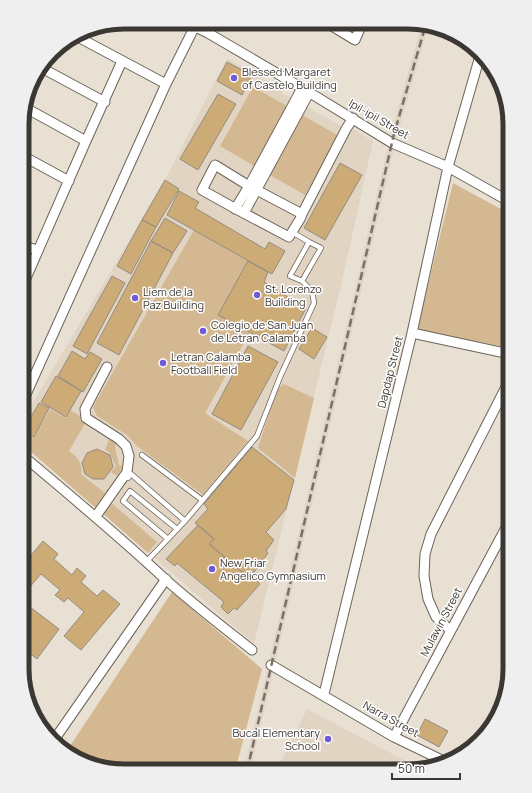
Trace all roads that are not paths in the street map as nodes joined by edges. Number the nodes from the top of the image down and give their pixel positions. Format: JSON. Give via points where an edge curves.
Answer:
{"nodes":[{"id":1,"x":194,"y":29,"type":"edge"},
{"id":2,"x":197,"y":29,"type":"edge"},
{"id":3,"x":210,"y":29,"type":"edge"},
{"id":4,"x":337,"y":29,"type":"edge"},
{"id":5,"x":360,"y":29,"type":"edge"},
{"id":6,"x":208,"y":33,"type":"junction"},
{"id":7,"x":82,"y":39,"type":"edge"},
{"id":8,"x":122,"y":61,"type":"junction"},
{"id":9,"x":479,"y":61,"type":"edge"},
{"id":10,"x":46,"y":70,"type":"edge"},
{"id":11,"x":166,"y":84,"type":"junction"},
{"id":12,"x":306,"y":90,"type":"junction"},
{"id":13,"x":104,"y":102,"type":"junction"},
{"id":14,"x":30,"y":110,"type":"edge"},
{"id":15,"x":353,"y":118,"type":"junction"},
{"id":16,"x":86,"y":141,"type":"junction"},
{"id":17,"x":29,"y":159,"type":"edge"},
{"id":18,"x":448,"y":167,"type":"junction"},
{"id":19,"x":69,"y":181,"type":"junction"},
{"id":20,"x":252,"y":188,"type":"junction"},
{"id":21,"x":503,"y":198,"type":"edge"},
{"id":22,"x":235,"y":209,"type":"junction"},
{"id":23,"x":244,"y":213,"type":"junction"},
{"id":24,"x":302,"y":214,"type":"junction"},
{"id":25,"x":292,"y":232,"type":"junction"},
{"id":26,"x":309,"y":242,"type":"junction"},
{"id":27,"x":29,"y":248,"type":"edge"},
{"id":28,"x":38,"y":250,"type":"junction"},
{"id":29,"x":29,"y":271,"type":"edge"},
{"id":30,"x":302,"y":282,"type":"junction"},
{"id":31,"x":412,"y":333,"type":"junction"},
{"id":32,"x":503,"y":352,"type":"edge"},
{"id":33,"x":107,"y":367,"type":"dead end"},
{"id":34,"x":29,"y":388,"type":"edge"},
{"id":35,"x":503,"y":393,"type":"edge"},
{"id":36,"x":142,"y":455,"type":"dead end"},
{"id":37,"x":29,"y":462,"type":"edge"},
{"id":38,"x":202,"y":500,"type":"junction"},
{"id":39,"x":97,"y":517,"type":"junction"},
{"id":40,"x":184,"y":521,"type":"junction"},
{"id":41,"x":177,"y":529,"type":"junction"},
{"id":42,"x":503,"y":533,"type":"edge"},
{"id":43,"x":168,"y":539,"type":"junction"},
{"id":44,"x":147,"y":561,"type":"junction"},
{"id":45,"x":166,"y":579,"type":"junction"},
{"id":46,"x":450,"y":630,"type":"junction"},
{"id":47,"x":252,"y":650,"type":"dead end"},
{"id":48,"x":271,"y":665,"type":"dead end"},
{"id":49,"x":324,"y":694,"type":"junction"},
{"id":50,"x":57,"y":736,"type":"edge"},
{"id":51,"x":394,"y":736,"type":"junction"},
{"id":52,"x":440,"y":759,"type":"edge"}],
"edges":[{"from":1,"to":11,"type":"street"},
{"from":2,"to":6,"type":"street","name":"Ipil-ipil Street"},
{"from":3,"to":6,"type":"street"},
{"from":4,"to":5,"type":"street","via":[[355,40]]},
{"from":6,"to":12,"type":"street","name":"Ipil-ipil Street"},
{"from":7,"to":8,"type":"street"},
{"from":8,"to":11,"type":"street"},
{"from":8,"to":13,"type":"street"},
{"from":9,"to":18,"type":"street","name":"Dapdap Street"},
{"from":10,"to":13,"type":"street"},
{"from":11,"to":34,"type":"street"},
{"from":12,"to":15,"type":"street","name":"Ipil-ipil Street"},
{"from":12,"to":20,"type":"street"},
{"from":13,"to":16,"type":"street"},
{"from":14,"to":16,"type":"street"},
{"from":15,"to":18,"type":"street","name":"Ipil-ipil Street","via":[[392,143]]},
{"from":15,"to":24,"type":"street"},
{"from":16,"to":19,"type":"street"},
{"from":17,"to":19,"type":"street"},
{"from":18,"to":21,"type":"street","name":"Ipil-ipil Street"},
{"from":18,"to":31,"type":"street","name":"Dapdap Street"},
{"from":19,"to":28,"type":"street"},
{"from":20,"to":22,"type":"street"},
{"from":20,"to":22,"type":"street","via":[[215,165],[202,190]]},
{"from":20,"to":23,"type":"street"},
{"from":20,"to":24,"type":"street"},
{"from":22,"to":23,"type":"street"},
{"from":23,"to":25,"type":"street","via":[[288,237]]},
{"from":24,"to":25,"type":"street"},
{"from":25,"to":26,"type":"lane"},
{"from":26,"to":30,"type":"lane","via":[[290,276]]},
{"from":26,"to":30,"type":"lane","via":[[321,248]]},
{"from":27,"to":28,"type":"street"},
{"from":28,"to":29,"type":"street"},
{"from":30,"to":38,"type":"lane","via":[[312,291],[314,304],[280,377],[258,436]]},
{"from":31,"to":32,"type":"street"},
{"from":31,"to":49,"type":"street","name":"Dapdap Street"},
{"from":33,"to":39,"type":"street","via":[[85,409],[86,418],[119,439],[126,446],[129,456],[126,472]]},
{"from":35,"to":46,"type":"street","via":[[431,534],[425,554],[424,576],[428,599],[436,617]]},
{"from":36,"to":38,"type":"lane"},
{"from":37,"to":39,"type":"street"},
{"from":38,"to":40,"type":"lane"},
{"from":39,"to":40,"type":"lane","via":[[131,474]]},
{"from":39,"to":44,"type":"street"},
{"from":40,"to":41,"type":"lane"},
{"from":41,"to":43,"type":"lane"},
{"from":41,"to":43,"type":"lane","via":[[130,491],[123,501]]},
{"from":42,"to":46,"type":"street","name":"Mulawin Street"},
{"from":43,"to":44,"type":"lane"},
{"from":44,"to":45,"type":"street"},
{"from":45,"to":47,"type":"street"},
{"from":45,"to":50,"type":"street"},
{"from":46,"to":51,"type":"street","name":"Mulawin Street"},
{"from":48,"to":49,"type":"street","name":"Narra Street"},
{"from":49,"to":51,"type":"street","name":"Narra Street"},
{"from":51,"to":52,"type":"street","name":"Narra Street"}]}
